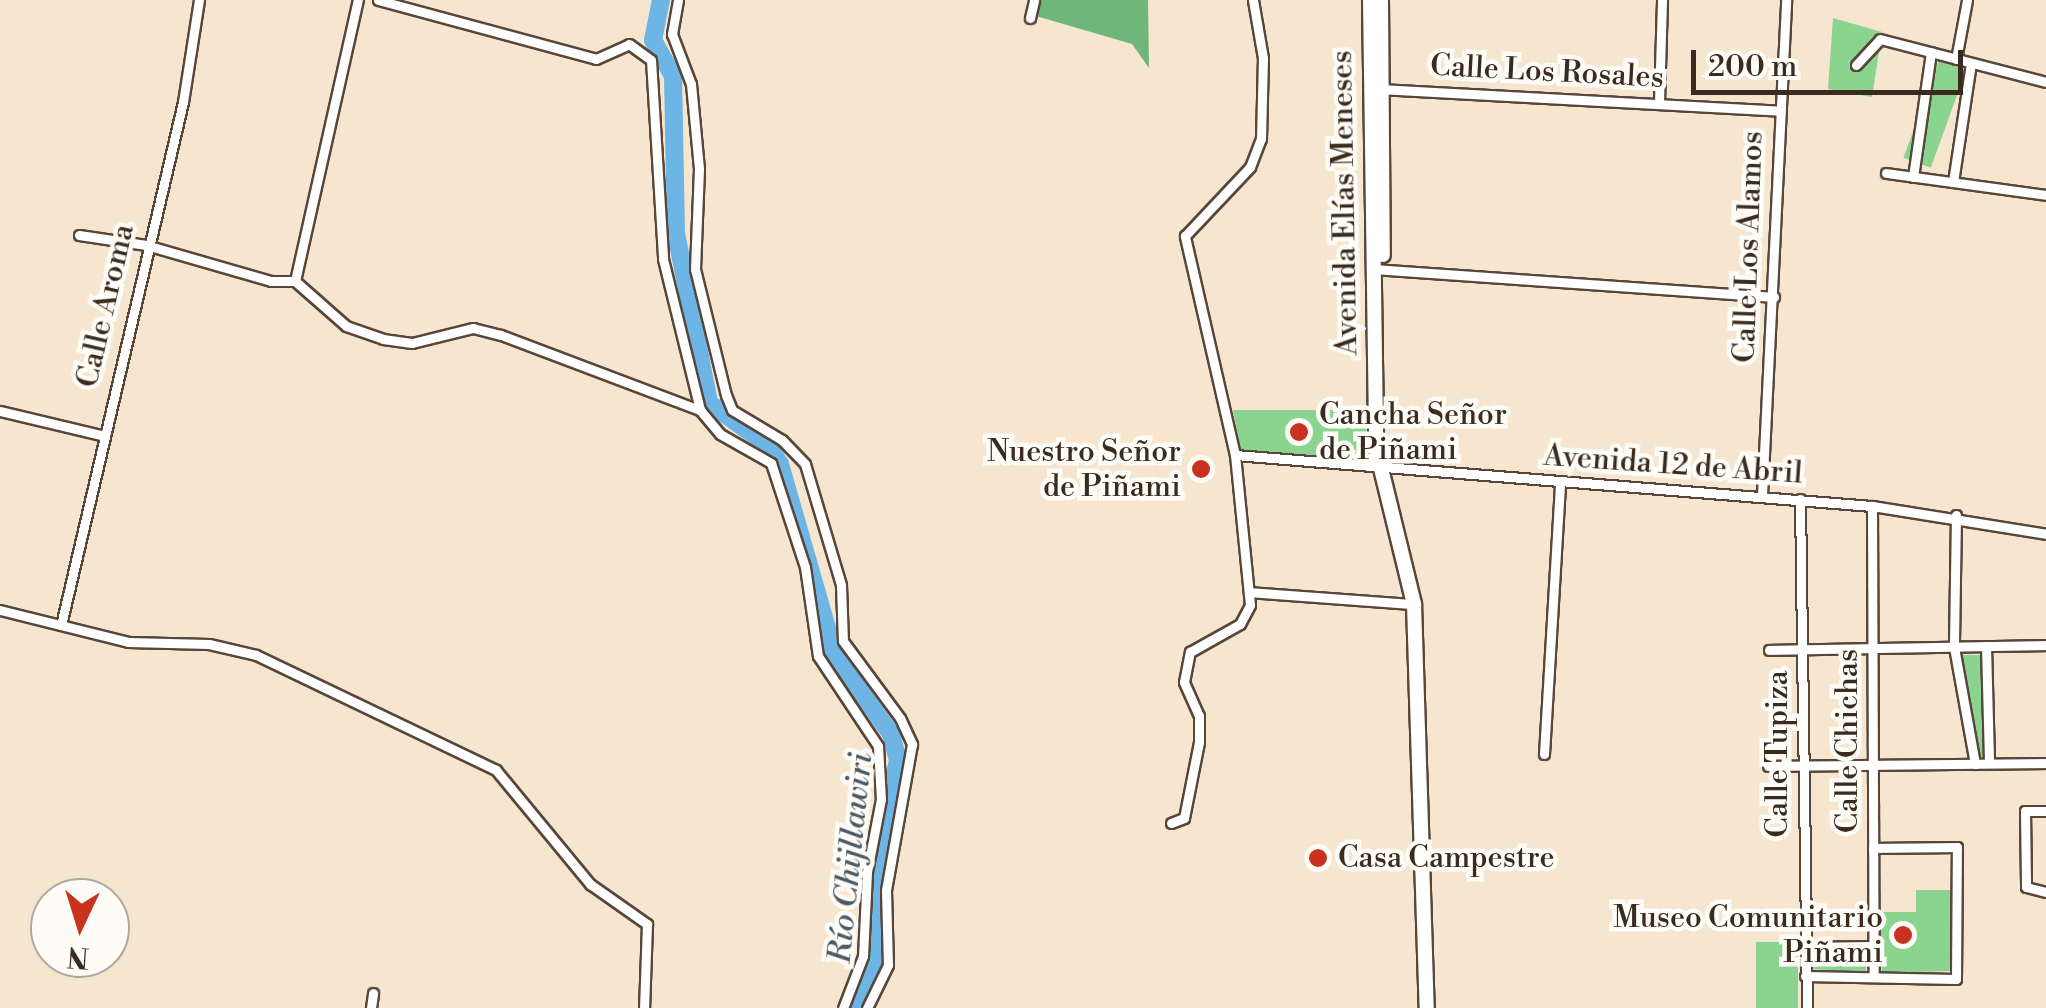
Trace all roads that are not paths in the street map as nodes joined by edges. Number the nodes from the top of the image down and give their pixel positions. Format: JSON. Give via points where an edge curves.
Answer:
{"nodes":[{"id":1,"x":200,"y":0,"type":"edge"},
{"id":2,"x":358,"y":0,"type":"edge"},
{"id":3,"x":378,"y":0,"type":"edge"},
{"id":4,"x":678,"y":0,"type":"edge"},
{"id":5,"x":1034,"y":0,"type":"edge"},
{"id":6,"x":1253,"y":0,"type":"edge"},
{"id":7,"x":1370,"y":0,"type":"edge"},
{"id":8,"x":1382,"y":0,"type":"edge"},
{"id":9,"x":1662,"y":0,"type":"edge"},
{"id":10,"x":1786,"y":0,"type":"edge"},
{"id":11,"x":1967,"y":0,"type":"edge"},
{"id":12,"x":1030,"y":18,"type":"dead end"},
{"id":13,"x":1931,"y":52,"type":"junction"},
{"id":14,"x":1956,"y":59,"type":"junction"},
{"id":15,"x":1971,"y":62,"type":"junction"},
{"id":16,"x":1856,"y":64,"type":"dead end"},
{"id":17,"x":2046,"y":82,"type":"edge"},
{"id":18,"x":1376,"y":88,"type":"junction"},
{"id":19,"x":1658,"y":102,"type":"junction"},
{"id":20,"x":1780,"y":112,"type":"junction"},
{"id":21,"x":1886,"y":173,"type":"dead end"},
{"id":22,"x":1914,"y":176,"type":"junction"},
{"id":23,"x":1953,"y":182,"type":"junction"},
{"id":24,"x":2046,"y":196,"type":"edge"},
{"id":25,"x":79,"y":234,"type":"dead end"},
{"id":26,"x":146,"y":245,"type":"junction"},
{"id":27,"x":1378,"y":270,"type":"junction"},
{"id":28,"x":295,"y":281,"type":"junction"},
{"id":29,"x":1774,"y":297,"type":"junction"},
{"id":30,"x":700,"y":410,"type":"junction"},
{"id":31,"x":0,"y":411,"type":"edge"},
{"id":32,"x":101,"y":435,"type":"junction"},
{"id":33,"x":1236,"y":455,"type":"junction"},
{"id":34,"x":1382,"y":465,"type":"junction"},
{"id":35,"x":1560,"y":482,"type":"junction"},
{"id":36,"x":1762,"y":495,"type":"junction"},
{"id":37,"x":1800,"y":499,"type":"junction"},
{"id":38,"x":1872,"y":506,"type":"junction"},
{"id":39,"x":1956,"y":516,"type":"junction"},
{"id":40,"x":2046,"y":534,"type":"edge"},
{"id":41,"x":1249,"y":592,"type":"junction"},
{"id":42,"x":1414,"y":604,"type":"junction"},
{"id":43,"x":0,"y":610,"type":"edge"},
{"id":44,"x":61,"y":624,"type":"junction"},
{"id":45,"x":2046,"y":645,"type":"edge"},
{"id":46,"x":1954,"y":646,"type":"junction"},
{"id":47,"x":1986,"y":646,"type":"junction"},
{"id":48,"x":1872,"y":647,"type":"junction"},
{"id":49,"x":1802,"y":649,"type":"junction"},
{"id":50,"x":1769,"y":650,"type":"dead end"},
{"id":51,"x":1544,"y":754,"type":"dead end"},
{"id":52,"x":2046,"y":763,"type":"edge"},
{"id":53,"x":1975,"y":764,"type":"junction"},
{"id":54,"x":1989,"y":764,"type":"junction"},
{"id":55,"x":1873,"y":765,"type":"junction"},
{"id":56,"x":1768,"y":766,"type":"dead end"},
{"id":57,"x":1804,"y":766,"type":"junction"},
{"id":58,"x":2046,"y":811,"type":"edge"},
{"id":59,"x":1171,"y":823,"type":"dead end"},
{"id":60,"x":1873,"y":848,"type":"junction"},
{"id":61,"x":2046,"y":892,"type":"edge"},
{"id":62,"x":1873,"y":946,"type":"junction"},
{"id":63,"x":1804,"y":947,"type":"junction"},
{"id":64,"x":1805,"y":976,"type":"junction"},
{"id":65,"x":1874,"y":976,"type":"junction"},
{"id":66,"x":372,"y":993,"type":"dead end"},
{"id":67,"x":371,"y":1008,"type":"edge"},
{"id":68,"x":644,"y":1008,"type":"edge"},
{"id":69,"x":844,"y":1008,"type":"edge"},
{"id":70,"x":867,"y":1008,"type":"edge"},
{"id":71,"x":1427,"y":1008,"type":"edge"},
{"id":72,"x":1807,"y":1008,"type":"edge"}],
"edges":[{"from":1,"to":26,"type":"street","name":"Calle Aroma","via":[[183,102]]},
{"from":2,"to":28,"type":"street"},
{"from":3,"to":30,"type":"street","via":[[596,59],[616,45],[644,50],[651,60],[663,260]]},
{"from":4,"to":70,"type":"street","via":[[672,34],[691,84],[698,169],[695,269],[726,395],[732,410],[782,440],[805,464],[841,585],[842,641],[912,744],[886,890],[888,965]]},
{"from":5,"to":12,"type":"street"},
{"from":6,"to":33,"type":"street","via":[[1263,58],[1261,138],[1250,167],[1185,236]]},
{"from":7,"to":18,"type":"main road","name":"Avenida Elías Meneses"},
{"from":8,"to":18,"type":"main road","name":"Avenida Elías Meneses"},
{"from":9,"to":19,"type":"street"},
{"from":10,"to":20,"type":"street","name":"Calle Los Alamos"},
{"from":11,"to":14,"type":"street"},
{"from":13,"to":14,"type":"street"},
{"from":13,"to":16,"type":"street","via":[[1880,39]]},
{"from":13,"to":22,"type":"street"},
{"from":14,"to":15,"type":"street"},
{"from":15,"to":17,"type":"street"},
{"from":15,"to":23,"type":"street"},
{"from":18,"to":19,"type":"street","name":"Calle Los Rosales"},
{"from":18,"to":27,"type":"main road","name":"Avenida Elías Meneses"},
{"from":19,"to":20,"type":"street","name":"Calle Los Rosales"},
{"from":20,"to":29,"type":"street","name":"Calle Los Alamos"},
{"from":21,"to":22,"type":"street"},
{"from":22,"to":23,"type":"street"},
{"from":23,"to":24,"type":"street"},
{"from":25,"to":26,"type":"street"},
{"from":26,"to":28,"type":"street","via":[[271,282]]},
{"from":26,"to":32,"type":"street","name":"Calle Aroma"},
{"from":27,"to":29,"type":"street"},
{"from":27,"to":34,"type":"main road","name":"Avenida Elías Meneses"},
{"from":28,"to":30,"type":"street","via":[[346,326],[384,339],[412,343],[473,328]]},
{"from":29,"to":36,"type":"street","name":"Calle Los Alamos"},
{"from":30,"to":69,"type":"street","via":[[720,434],[771,463],[805,566],[818,656],[878,746],[881,799],[867,872],[864,956]]},
{"from":31,"to":32,"type":"street"},
{"from":32,"to":44,"type":"street","name":"Calle Aroma"},
{"from":33,"to":34,"type":"street","name":"Avenida 12 de Abril"},
{"from":33,"to":41,"type":"street"},
{"from":34,"to":35,"type":"street","name":"Avenida 12 de Abril"},
{"from":34,"to":42,"type":"main road","name":"Avenida Elías Meneses"},
{"from":35,"to":36,"type":"street","name":"Avenida 12 de Abril"},
{"from":35,"to":51,"type":"street"},
{"from":36,"to":37,"type":"street","name":"Avenida 12 de Abril"},
{"from":37,"to":38,"type":"street","name":"Avenida 12 de Abril"},
{"from":37,"to":49,"type":"street","name":"Calle Tupiza"},
{"from":38,"to":39,"type":"street","name":"Avenida 12 de Abril"},
{"from":38,"to":48,"type":"street","name":"Calle Chichas"},
{"from":39,"to":40,"type":"street","name":"Avenida 12 de Abril"},
{"from":39,"to":46,"type":"street"},
{"from":41,"to":42,"type":"street"},
{"from":41,"to":59,"type":"street","via":[[1240,624],[1190,652],[1184,682],[1199,716],[1199,742],[1184,818]]},
{"from":42,"to":71,"type":"main road","name":"Avenida Elías Meneses"},
{"from":43,"to":44,"type":"street"},
{"from":44,"to":68,"type":"street","via":[[128,642],[209,644],[256,655],[496,770],[590,884],[648,924]]},
{"from":45,"to":47,"type":"street"},
{"from":46,"to":47,"type":"street"},
{"from":46,"to":48,"type":"street"},
{"from":46,"to":53,"type":"street"},
{"from":47,"to":54,"type":"street"},
{"from":48,"to":49,"type":"street"},
{"from":48,"to":55,"type":"street","name":"Calle Chichas"},
{"from":49,"to":50,"type":"street"},
{"from":49,"to":57,"type":"street","name":"Calle Tupiza"},
{"from":52,"to":54,"type":"street"},
{"from":53,"to":54,"type":"street"},
{"from":53,"to":55,"type":"street"},
{"from":55,"to":57,"type":"street"},
{"from":55,"to":60,"type":"street","name":"Calle Chichas"},
{"from":56,"to":57,"type":"street"},
{"from":57,"to":63,"type":"street","name":"Calle Tupiza"},
{"from":58,"to":61,"type":"street","via":[[2026,811],[2026,888]]},
{"from":60,"to":62,"type":"street","name":"Calle Chichas"},
{"from":60,"to":65,"type":"street","via":[[1956,846],[1956,979]]},
{"from":62,"to":63,"type":"street"},
{"from":62,"to":65,"type":"street","name":"Calle Chichas"},
{"from":63,"to":64,"type":"street","name":"Calle Tupiza"},
{"from":64,"to":65,"type":"street"},
{"from":64,"to":72,"type":"street","name":"Calle Tupiza"},
{"from":66,"to":67,"type":"street"}]}
